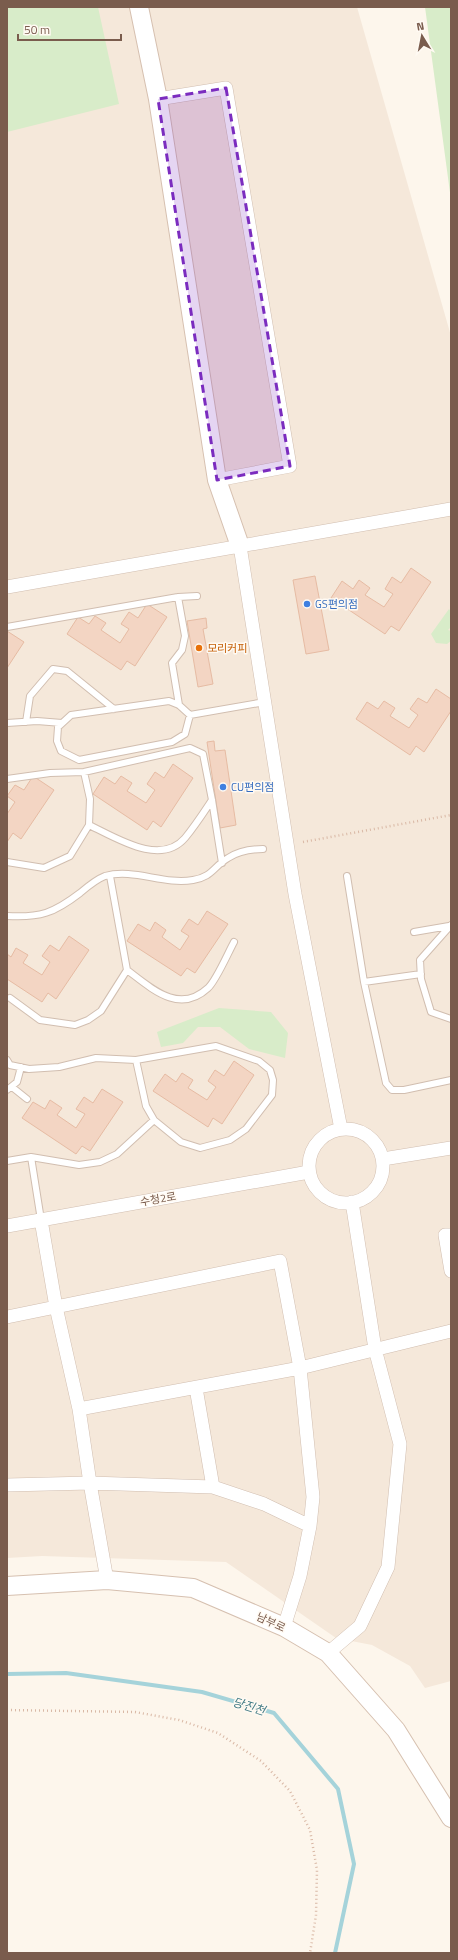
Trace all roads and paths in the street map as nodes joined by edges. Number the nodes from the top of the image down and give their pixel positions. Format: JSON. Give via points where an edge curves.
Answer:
{"nodes":[{"id":1,"x":139,"y":7,"type":"edge"},
{"id":2,"x":158,"y":100,"type":"junction"},
{"id":3,"x":217,"y":480,"type":"junction"},
{"id":4,"x":451,"y":509,"type":"edge"},
{"id":5,"x":240,"y":546,"type":"junction"},
{"id":6,"x":7,"y":587,"type":"edge"},
{"id":7,"x":196,"y":596,"type":"dead end"},
{"id":8,"x":178,"y":597,"type":"junction"},
{"id":9,"x":7,"y":627,"type":"edge"},
{"id":10,"x":265,"y":702,"type":"junction"},
{"id":11,"x":179,"y":705,"type":"junction"},
{"id":12,"x":114,"y":709,"type":"junction"},
{"id":13,"x":190,"y":716,"type":"junction"},
{"id":14,"x":26,"y":722,"type":"junction"},
{"id":15,"x":7,"y":723,"type":"edge"},
{"id":16,"x":62,"y":723,"type":"junction"},
{"id":17,"x":180,"y":737,"type":"junction"},
{"id":18,"x":183,"y":750,"type":"junction"},
{"id":19,"x":84,"y":772,"type":"junction"},
{"id":20,"x":7,"y":779,"type":"edge"},
{"id":21,"x":212,"y":800,"type":"junction"},
{"id":22,"x":451,"y":815,"type":"edge"},
{"id":23,"x":89,"y":825,"type":"junction"},
{"id":24,"x":303,"y":842,"type":"dead end"},
{"id":25,"x":263,"y":849,"type":"dead end"},
{"id":26,"x":7,"y":862,"type":"edge"},
{"id":27,"x":222,"y":863,"type":"junction"},
{"id":28,"x":110,"y":876,"type":"junction"},
{"id":29,"x":347,"y":876,"type":"dead end"},
{"id":30,"x":7,"y":916,"type":"edge"},
{"id":31,"x":450,"y":926,"type":"edge"},
{"id":32,"x":414,"y":932,"type":"dead end"},
{"id":33,"x":234,"y":942,"type":"dead end"},
{"id":34,"x":127,"y":970,"type":"junction"},
{"id":35,"x":421,"y":974,"type":"junction"},
{"id":36,"x":364,"y":982,"type":"junction"},
{"id":37,"x":10,"y":998,"type":"dead end"},
{"id":38,"x":451,"y":1019,"type":"edge"},
{"id":39,"x":7,"y":1060,"type":"edge"},
{"id":40,"x":136,"y":1060,"type":"junction"},
{"id":41,"x":21,"y":1067,"type":"junction"},
{"id":42,"x":451,"y":1080,"type":"edge"},
{"id":43,"x":9,"y":1088,"type":"edge"},
{"id":44,"x":27,"y":1099,"type":"dead end"},
{"id":45,"x":154,"y":1120,"type":"junction"},
{"id":46,"x":341,"y":1129,"type":"junction"},
{"id":47,"x":451,"y":1148,"type":"edge"},
{"id":48,"x":31,"y":1158,"type":"junction"},
{"id":49,"x":383,"y":1159,"type":"junction"},
{"id":50,"x":7,"y":1161,"type":"edge"},
{"id":51,"x":310,"y":1172,"type":"junction"},
{"id":52,"x":352,"y":1202,"type":"junction"},
{"id":53,"x":41,"y":1220,"type":"junction"},
{"id":54,"x":7,"y":1226,"type":"edge"},
{"id":55,"x":451,"y":1234,"type":"edge"},
{"id":56,"x":451,"y":1271,"type":"edge"},
{"id":57,"x":56,"y":1307,"type":"junction"},
{"id":58,"x":7,"y":1317,"type":"edge"},
{"id":59,"x":451,"y":1331,"type":"edge"},
{"id":60,"x":375,"y":1349,"type":"junction"},
{"id":61,"x":300,"y":1368,"type":"junction"},
{"id":62,"x":196,"y":1388,"type":"junction"},
{"id":63,"x":80,"y":1409,"type":"junction"},
{"id":64,"x":90,"y":1483,"type":"junction"},
{"id":65,"x":7,"y":1485,"type":"edge"},
{"id":66,"x":213,"y":1487,"type":"junction"},
{"id":67,"x":310,"y":1526,"type":"junction"},
{"id":68,"x":107,"y":1580,"type":"junction"},
{"id":69,"x":7,"y":1586,"type":"edge"},
{"id":70,"x":284,"y":1627,"type":"junction"},
{"id":71,"x":328,"y":1653,"type":"junction"},
{"id":72,"x":7,"y":1710,"type":"edge"},
{"id":73,"x":451,"y":1818,"type":"edge"},
{"id":74,"x":310,"y":1953,"type":"edge"}],
"edges":[{"from":1,"to":2,"type":"main road"},
{"from":2,"to":3,"type":"main road"},
{"from":2,"to":3,"type":"street","via":[[226,88],[290,466]]},
{"from":3,"to":5,"type":"main road"},
{"from":4,"to":5,"type":"street"},
{"from":5,"to":6,"type":"street"},
{"from":5,"to":10,"type":"street"},
{"from":7,"to":8,"type":"lane"},
{"from":8,"to":9,"type":"lane"},
{"from":8,"to":11,"type":"lane","via":[[185,636],[182,650],[172,663]]},
{"from":10,"to":13,"type":"lane"},
{"from":10,"to":46,"type":"street","via":[[295,894]]},
{"from":11,"to":12,"type":"lane","via":[[169,701]]},
{"from":11,"to":13,"type":"lane"},
{"from":12,"to":14,"type":"lane","via":[[67,671],[53,669],[30,696]]},
{"from":12,"to":16,"type":"lane","via":[[71,715]]},
{"from":13,"to":17,"type":"lane","via":[[185,734]]},
{"from":14,"to":15,"type":"lane"},
{"from":14,"to":16,"type":"lane"},
{"from":16,"to":17,"type":"lane","via":[[58,727],[57,741],[61,751],[79,760],[172,742]]},
{"from":17,"to":18,"type":"lane"},
{"from":18,"to":19,"type":"lane"},
{"from":18,"to":21,"type":"lane","via":[[190,748],[203,754]]},
{"from":19,"to":20,"type":"lane","via":[[50,773]]},
{"from":19,"to":23,"type":"lane","via":[[90,799]]},
{"from":21,"to":23,"type":"lane","via":[[185,839],[173,847],[157,851],[140,848]]},
{"from":21,"to":27,"type":"lane"},
{"from":22,"to":24,"type":"path"},
{"from":23,"to":26,"type":"lane","via":[[70,856],[44,868]]},
{"from":25,"to":27,"type":"lane","via":[[252,849]]},
{"from":27,"to":28,"type":"lane","via":[[211,874],[193,880],[166,881],[125,873]]},
{"from":28,"to":30,"type":"lane","via":[[104,877],[47,914]]},
{"from":28,"to":34,"type":"lane"},
{"from":29,"to":36,"type":"lane"},
{"from":31,"to":32,"type":"lane"},
{"from":31,"to":35,"type":"lane","via":[[420,960]]},
{"from":33,"to":34,"type":"lane","via":[[209,988],[183,999],[159,994]]},
{"from":34,"to":37,"type":"lane","via":[[100,1011],[75,1025],[40,1020]]},
{"from":35,"to":36,"type":"lane"},
{"from":35,"to":38,"type":"lane","via":[[430,1012]]},
{"from":36,"to":42,"type":"lane","via":[[386,1083],[392,1090],[404,1090]]},
{"from":39,"to":41,"type":"lane","via":[[10,1064]]},
{"from":40,"to":41,"type":"lane","via":[[96,1058],[59,1067]]},
{"from":40,"to":45,"type":"lane","via":[[146,1106]]},
{"from":40,"to":45,"type":"lane","via":[[216,1046],[259,1061],[270,1070],[274,1080],[272,1095],[246,1128],[230,1140],[200,1148],[181,1142]]},
{"from":41,"to":43,"type":"lane","via":[[17,1082]]},
{"from":43,"to":44,"type":"lane"},
{"from":45,"to":48,"type":"lane","via":[[117,1154],[100,1162],[79,1165]]},
{"from":46,"to":49,"type":"street","via":[[353,1129],[373,1139]]},
{"from":46,"to":51,"type":"street","via":[[330,1132],[320,1139],[309,1160]]},
{"from":47,"to":49,"type":"street"},
{"from":48,"to":50,"type":"lane"},
{"from":48,"to":53,"type":"lane"},
{"from":49,"to":52,"type":"street","via":[[381,1179],[376,1188],[361,1200]]},
{"from":51,"to":52,"type":"street","via":[[312,1181],[324,1196],[342,1203]]},
{"from":51,"to":53,"type":"street","name":"수청2로"},
{"from":52,"to":60,"type":"street"},
{"from":53,"to":54,"type":"street","name":"수청2로"},
{"from":53,"to":57,"type":"street"},
{"from":55,"to":56,"type":"street","via":[[445,1235]]},
{"from":57,"to":58,"type":"street"},
{"from":57,"to":61,"type":"street","via":[[280,1261]]},
{"from":57,"to":63,"type":"street"},
{"from":59,"to":60,"type":"street"},
{"from":60,"to":61,"type":"street"},
{"from":60,"to":71,"type":"street","via":[[400,1444],[388,1567],[360,1626]]},
{"from":61,"to":62,"type":"street"},
{"from":61,"to":67,"type":"street","via":[[313,1497]]},
{"from":62,"to":63,"type":"street"},
{"from":62,"to":66,"type":"street"},
{"from":63,"to":64,"type":"street"},
{"from":64,"to":65,"type":"street"},
{"from":64,"to":66,"type":"street"},
{"from":64,"to":68,"type":"street"},
{"from":66,"to":67,"type":"street","via":[[264,1504]]},
{"from":67,"to":70,"type":"street","via":[[300,1576]]},
{"from":68,"to":69,"type":"main road","name":"남부로"},
{"from":68,"to":70,"type":"main road","name":"남부로","via":[[193,1588]]},
{"from":70,"to":71,"type":"main road","name":"남부로"},
{"from":71,"to":73,"type":"main road","name":"남부로","via":[[396,1730]]},
{"from":72,"to":74,"type":"path","via":[[135,1712],[179,1720],[218,1733],[261,1761],[290,1792],[310,1830],[318,1870],[316,1914]]}]}
